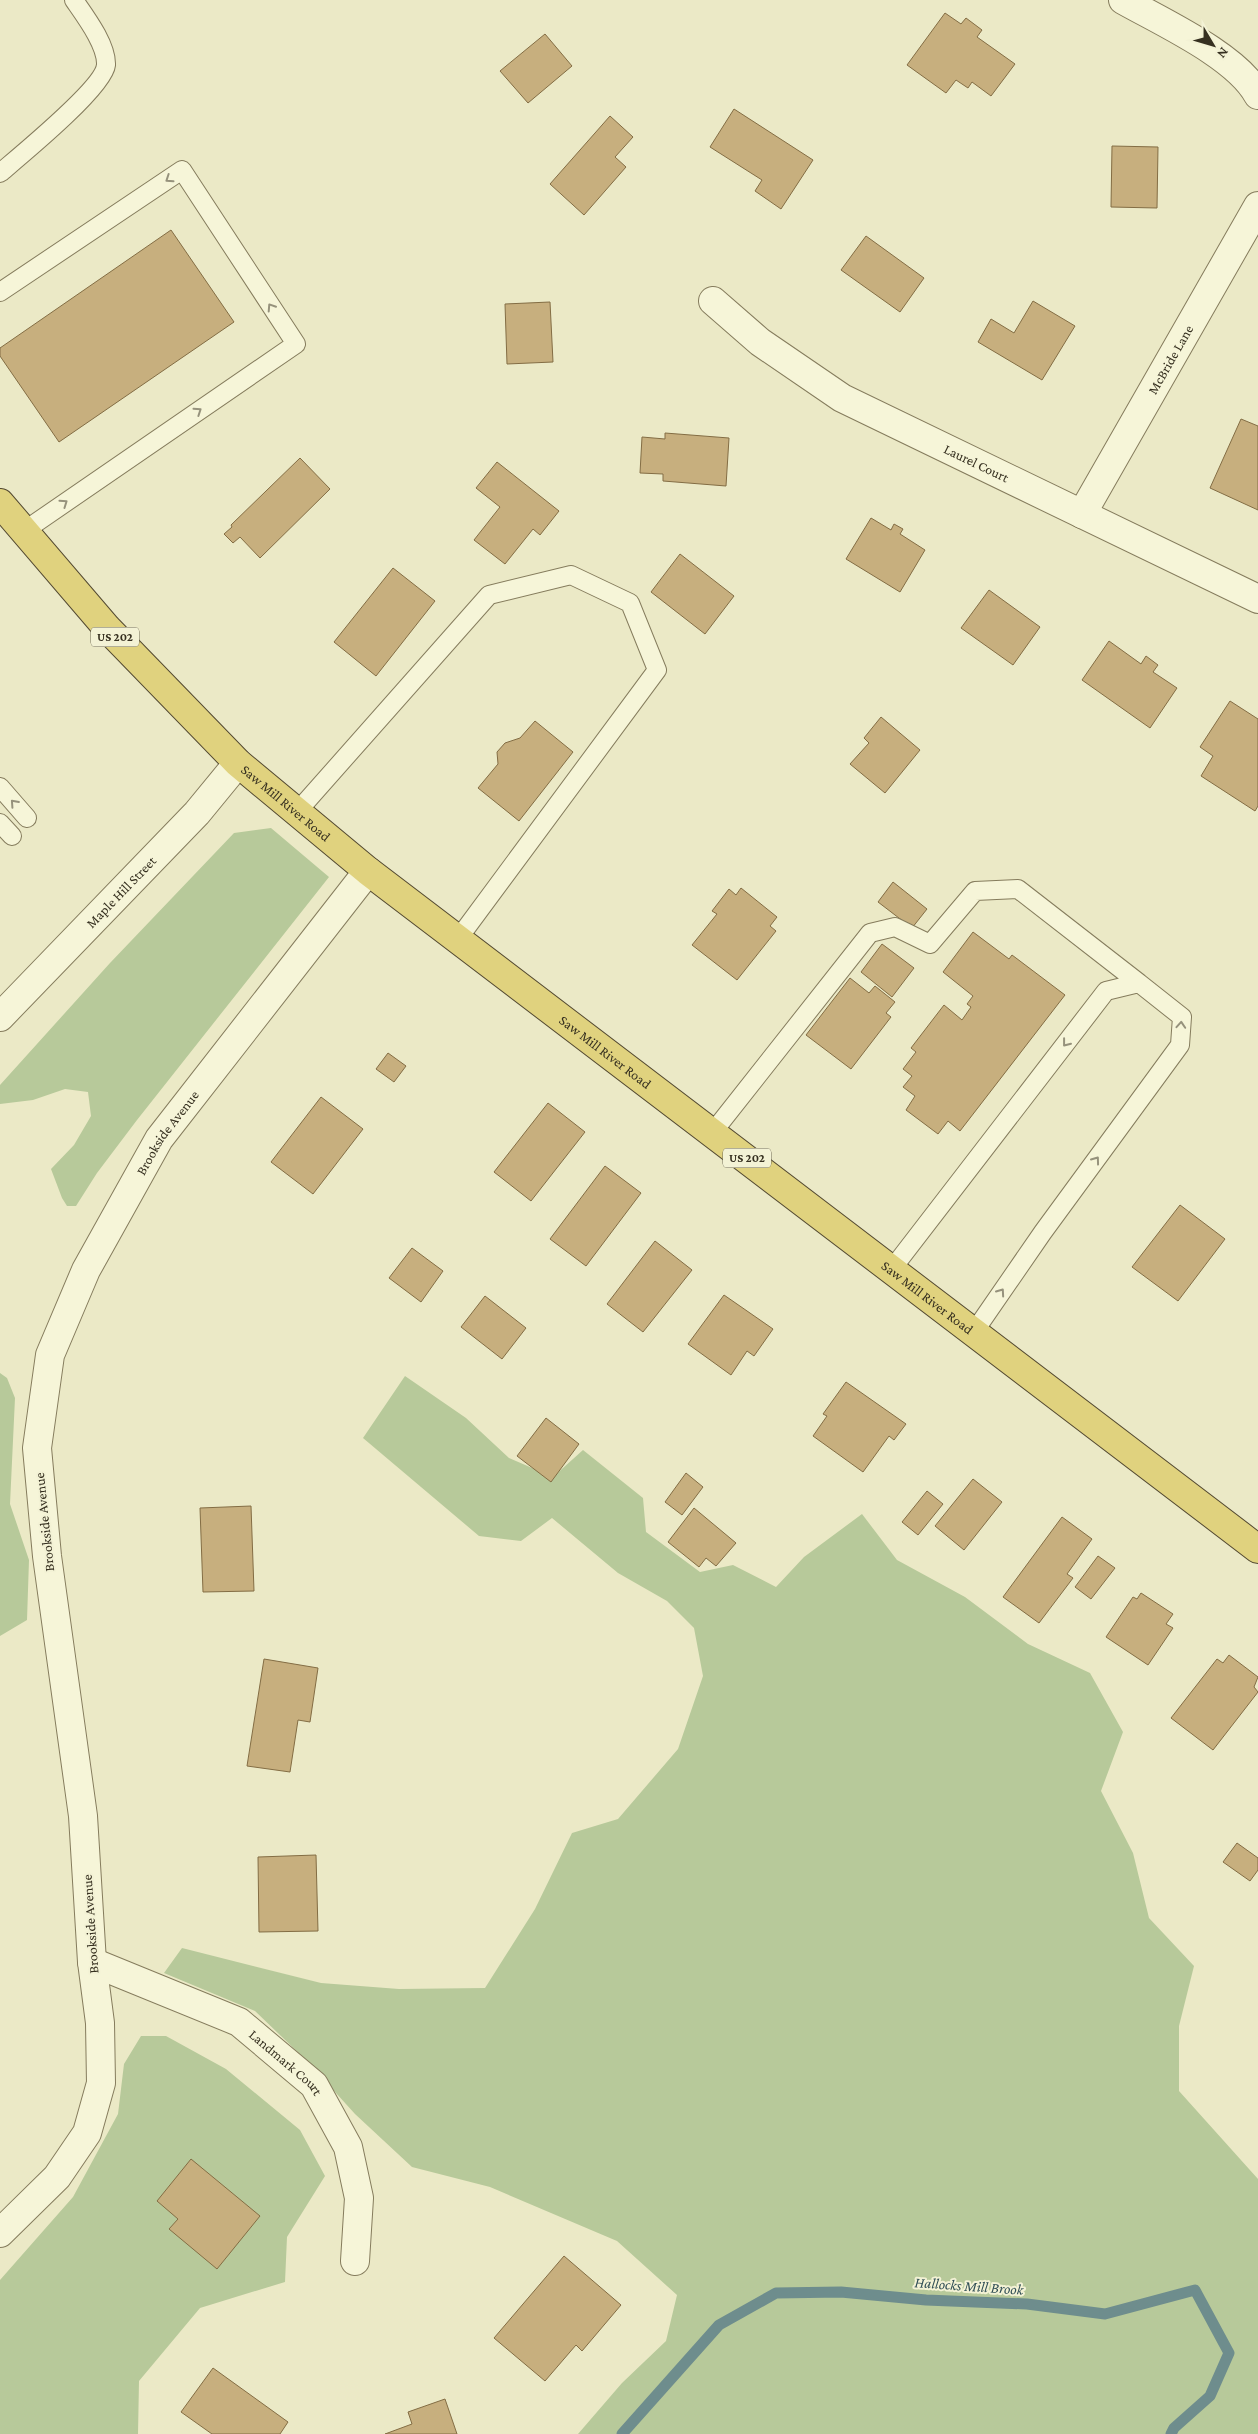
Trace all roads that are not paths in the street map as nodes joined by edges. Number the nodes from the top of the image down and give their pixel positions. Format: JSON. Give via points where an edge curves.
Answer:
{"nodes":[{"id":1,"x":74,"y":0,"type":"edge"},
{"id":2,"x":1123,"y":0,"type":"edge"},
{"id":3,"x":1258,"y":95,"type":"edge"},
{"id":4,"x":0,"y":173,"type":"edge"},
{"id":5,"x":1258,"y":206,"type":"edge"},
{"id":6,"x":0,"y":292,"type":"edge"},
{"id":7,"x":713,"y":300,"type":"dead end"},
{"id":8,"x":1082,"y":514,"type":"junction"},
{"id":9,"x":8,"y":517,"type":"edge"},
{"id":10,"x":1258,"y":599,"type":"edge"},
{"id":11,"x":238,"y":763,"type":"junction"},
{"id":12,"x":0,"y":787,"type":"edge"},
{"id":13,"x":296,"y":813,"type":"junction"},
{"id":14,"x":27,"y":818,"type":"dead end"},
{"id":15,"x":368,"y":871,"type":"junction"},
{"id":16,"x":458,"y":939,"type":"junction"},
{"id":17,"x":1139,"y":983,"type":"junction"},
{"id":18,"x":0,"y":1017,"type":"edge"},
{"id":19,"x":712,"y":1132,"type":"junction"},
{"id":20,"x":892,"y":1269,"type":"junction"},
{"id":21,"x":974,"y":1332,"type":"junction"},
{"id":22,"x":1258,"y":1549,"type":"edge"},
{"id":23,"x":92,"y":1962,"type":"junction"},
{"id":24,"x":0,"y":2233,"type":"edge"},
{"id":25,"x":355,"y":2261,"type":"dead end"}],
"edges":[{"from":1,"to":4,"type":"lane","via":[[101,45],[106,64],[101,78],[86,96]]},
{"from":2,"to":3,"type":"street","via":[[1215,53],[1252,83]]},
{"from":5,"to":8,"type":"street","name":"McBride Lane"},
{"from":9,"to":6,"type":"lane","one_way":true,"via":[[296,344],[182,170]]},
{"from":7,"to":8,"type":"street","name":"Laurel Court","via":[[760,342],[842,398]]},
{"from":8,"to":10,"type":"street","name":"Laurel Court"},
{"from":9,"to":11,"type":"highway","name":"Saw Mill River Road","number":"US 202","via":[[106,628]]},
{"from":11,"to":13,"type":"highway","name":"Saw Mill River Road","number":"US 202"},
{"from":11,"to":18,"type":"street","name":"Maple Hill Street","via":[[197,813]]},
{"from":14,"to":12,"type":"lane","one_way":true},
{"from":13,"to":15,"type":"highway","name":"Saw Mill River Road","number":"US 202"},
{"from":13,"to":16,"type":"lane","via":[[489,595],[571,574],[630,603],[657,670]]},
{"from":15,"to":16,"type":"highway","name":"Saw Mill River Road","number":"US 202"},
{"from":15,"to":23,"type":"street","name":"Brookside Avenue","via":[[158,1139],[86,1270],[50,1355],[37,1448],[46,1556],[82,1816]]},
{"from":16,"to":19,"type":"highway","name":"Saw Mill River Road","number":"US 202"},
{"from":17,"to":19,"type":"lane","via":[[1018,889],[975,892],[930,944],[895,927],[870,933]]},
{"from":17,"to":20,"type":"lane","one_way":true,"via":[[1106,991]]},
{"from":21,"to":17,"type":"lane","one_way":true,"via":[[1180,1045],[1182,1016]]},
{"from":19,"to":20,"type":"highway","name":"Saw Mill River Road","number":"US 202"},
{"from":20,"to":21,"type":"highway","name":"Saw Mill River Road","number":"US 202"},
{"from":21,"to":22,"type":"highway","name":"Saw Mill River Road","number":"US 202"},
{"from":23,"to":24,"type":"street","name":"Brookside Avenue","via":[[100,2024],[102,2082],[87,2133],[58,2177]]},
{"from":23,"to":25,"type":"street","name":"Landmark Court","via":[[239,2022],[314,2085],[348,2147],[359,2198]]}]}
